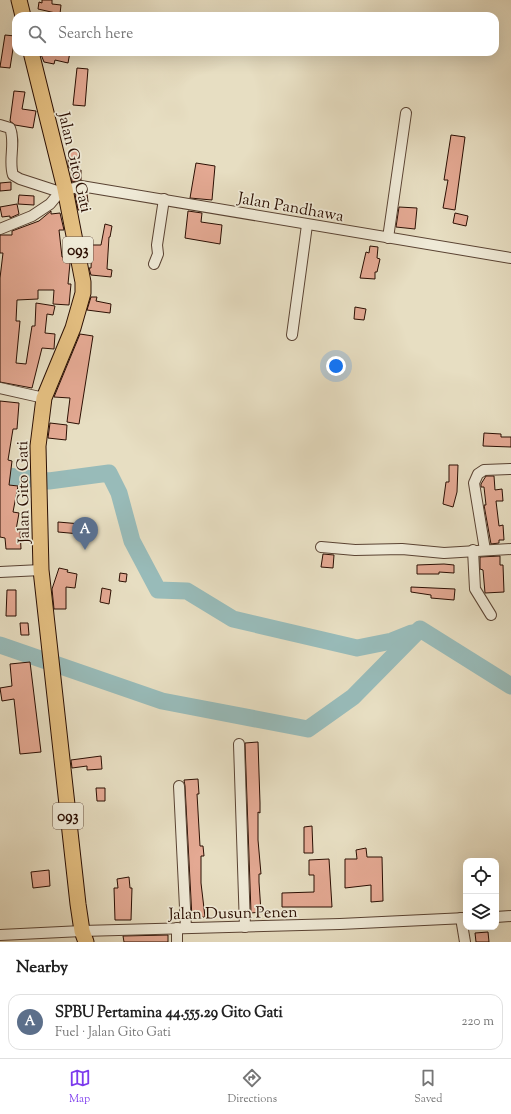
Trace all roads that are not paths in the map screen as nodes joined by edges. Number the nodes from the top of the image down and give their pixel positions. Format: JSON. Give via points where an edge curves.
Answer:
{"nodes":[{"id":1,"x":19,"y":0,"type":"edge"},
{"id":2,"x":21,"y":12,"type":"edge"},
{"id":3,"x":32,"y":56,"type":"edge"},
{"id":4,"x":406,"y":113,"type":"dead end"},
{"id":5,"x":0,"y":125,"type":"edge"},
{"id":6,"x":63,"y":190,"type":"junction"},
{"id":7,"x":164,"y":199,"type":"junction"},
{"id":8,"x":307,"y":225,"type":"junction"},
{"id":9,"x":0,"y":229,"type":"edge"},
{"id":10,"x":388,"y":238,"type":"junction"},
{"id":11,"x":511,"y":258,"type":"edge"},
{"id":12,"x":154,"y":264,"type":"dead end"},
{"id":13,"x":292,"y":335,"type":"dead end"},
{"id":14,"x":0,"y":388,"type":"edge"},
{"id":15,"x":44,"y":398,"type":"junction"},
{"id":16,"x":511,"y":469,"type":"edge"},
{"id":17,"x":321,"y":547,"type":"dead end"},
{"id":18,"x":511,"y":549,"type":"edge"},
{"id":19,"x":473,"y":550,"type":"junction"},
{"id":20,"x":485,"y":550,"type":"junction"},
{"id":21,"x":42,"y":570,"type":"junction"},
{"id":22,"x":0,"y":572,"type":"edge"},
{"id":23,"x":491,"y":615,"type":"dead end"},
{"id":24,"x":239,"y":744,"type":"dead end"},
{"id":25,"x":179,"y":786,"type":"dead end"},
{"id":26,"x":511,"y":916,"type":"edge"},
{"id":27,"x":499,"y":917,"type":"edge"},
{"id":28,"x":463,"y":918,"type":"edge"},
{"id":29,"x":245,"y":927,"type":"junction"},
{"id":30,"x":182,"y":928,"type":"junction"},
{"id":31,"x":464,"y":930,"type":"edge"},
{"id":32,"x":0,"y":935,"type":"edge"},
{"id":33,"x":84,"y":936,"type":"edge"},
{"id":34,"x":178,"y":942,"type":"edge"},
{"id":35,"x":465,"y":942,"type":"edge"}],
"edges":[{"from":1,"to":2,"type":"main road"},
{"from":3,"to":6,"type":"main road","name":"Jalan Gito Gati","number":"093"},
{"from":4,"to":10,"type":"street"},
{"from":5,"to":6,"type":"street","via":[[10,128],[13,135],[13,175],[20,180]]},
{"from":6,"to":7,"type":"street","name":"Jalan Pandhawa","via":[[81,186]]},
{"from":6,"to":9,"type":"street","via":[[50,204],[32,216]]},
{"from":6,"to":15,"type":"main road","name":"Jalan Gito Gati","number":"093","via":[[82,272],[83,293],[73,328]]},
{"from":7,"to":8,"type":"street","name":"Jalan Pandhawa"},
{"from":7,"to":12,"type":"street"},
{"from":8,"to":10,"type":"street","name":"Jalan Pandhawa"},
{"from":8,"to":13,"type":"street"},
{"from":10,"to":11,"type":"street","name":"Jalan Pandhawa"},
{"from":14,"to":15,"type":"street"},
{"from":15,"to":21,"type":"main road","name":"Jalan Gito Gati","number":"093","via":[[38,446]]},
{"from":16,"to":20,"type":"street","via":[[484,470],[475,478]]},
{"from":17,"to":19,"type":"street","via":[[444,553]]},
{"from":18,"to":20,"type":"street"},
{"from":19,"to":20,"type":"street"},
{"from":19,"to":23,"type":"street","via":[[475,589]]},
{"from":21,"to":22,"type":"street"},
{"from":21,"to":33,"type":"main road","name":"Jalan Gito Gati","number":"093"},
{"from":24,"to":29,"type":"street"},
{"from":25,"to":30,"type":"street"},
{"from":26,"to":27,"type":"street"},
{"from":28,"to":29,"type":"street","name":"Jalan Dusun Penen"},
{"from":29,"to":30,"type":"street","name":"Jalan Dusun Penen"},
{"from":30,"to":33,"type":"street","name":"Jalan Dusun Penen"},
{"from":30,"to":34,"type":"street"},
{"from":31,"to":35,"type":"street"},
{"from":32,"to":33,"type":"street","name":"Jalan Dusun Penen"}]}
